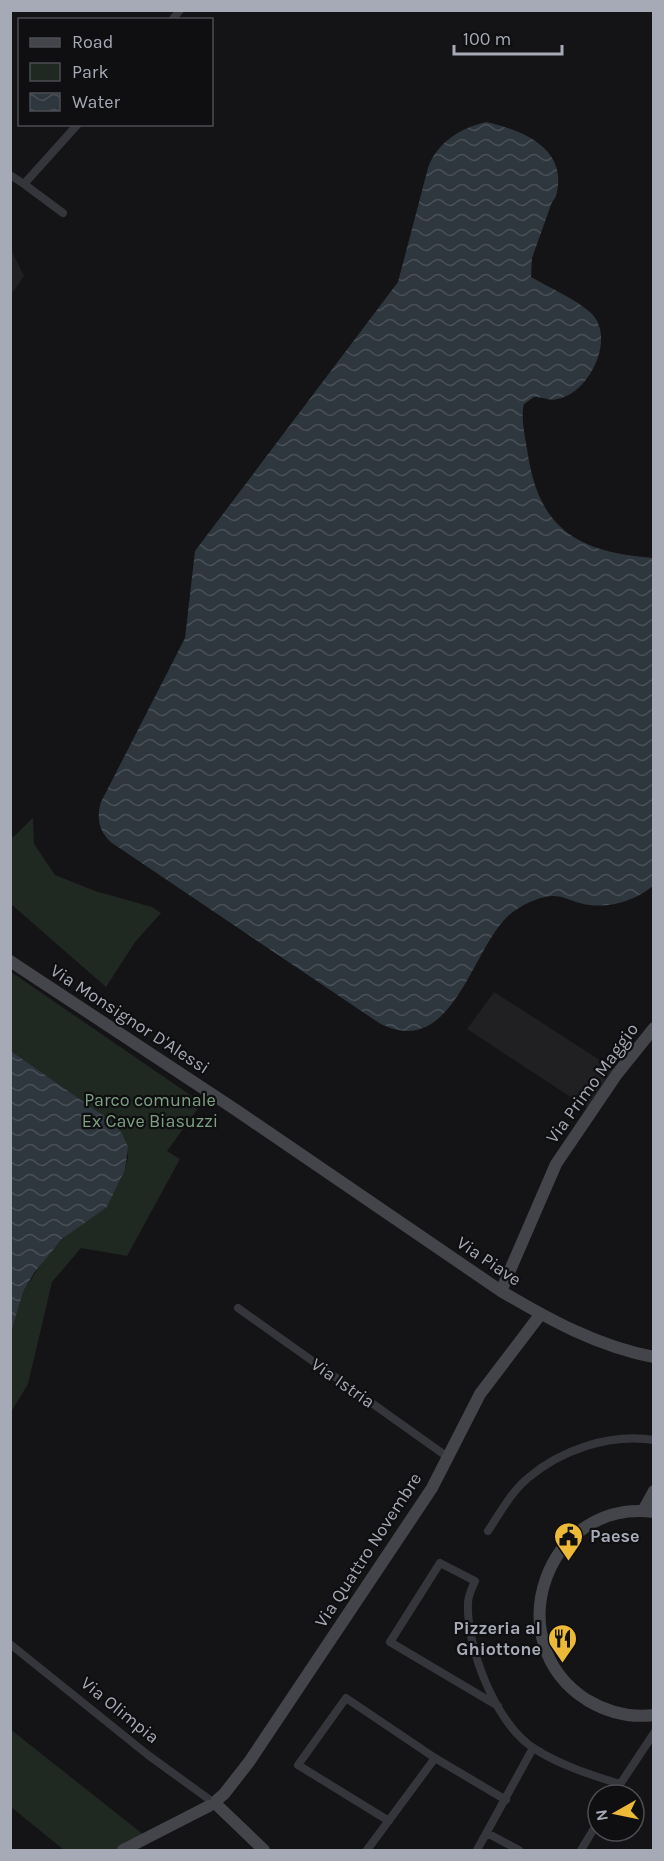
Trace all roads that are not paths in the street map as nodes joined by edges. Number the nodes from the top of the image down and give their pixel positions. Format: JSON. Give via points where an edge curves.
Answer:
{"nodes":[{"id":1,"x":76,"y":126,"type":"edge"},
{"id":2,"x":10,"y":175,"type":"edge"},
{"id":3,"x":24,"y":184,"type":"junction"},
{"id":4,"x":63,"y":213,"type":"dead end"},
{"id":5,"x":10,"y":962,"type":"edge"},
{"id":6,"x":654,"y":1028,"type":"edge"},
{"id":7,"x":319,"y":1166,"type":"joint"},
{"id":8,"x":501,"y":1291,"type":"junction"},
{"id":9,"x":238,"y":1308,"type":"dead end"},
{"id":10,"x":540,"y":1315,"type":"junction"},
{"id":11,"x":654,"y":1357,"type":"edge"},
{"id":12,"x":654,"y":1440,"type":"edge"},
{"id":13,"x":449,"y":1458,"type":"junction"},
{"id":14,"x":654,"y":1491,"type":"edge"},
{"id":15,"x":648,"y":1511,"type":"edge"},
{"id":16,"x":488,"y":1531,"type":"dead end"},
{"id":17,"x":10,"y":1644,"type":"edge"},
{"id":18,"x":498,"y":1706,"type":"junction"},
{"id":19,"x":654,"y":1715,"type":"edge"},
{"id":20,"x":654,"y":1733,"type":"edge"},
{"id":21,"x":534,"y":1748,"type":"junction"},
{"id":22,"x":643,"y":1749,"type":"junction"},
{"id":23,"x":654,"y":1755,"type":"edge"},
{"id":24,"x":435,"y":1758,"type":"junction"},
{"id":25,"x":617,"y":1783,"type":"edge"},
{"id":26,"x":621,"y":1783,"type":"edge"},
{"id":27,"x":506,"y":1800,"type":"junction"},
{"id":28,"x":214,"y":1803,"type":"junction"},
{"id":29,"x":388,"y":1821,"type":"junction"},
{"id":30,"x":487,"y":1833,"type":"junction"},
{"id":31,"x":123,"y":1851,"type":"edge"},
{"id":32,"x":264,"y":1851,"type":"edge"},
{"id":33,"x":367,"y":1851,"type":"edge"},
{"id":34,"x":477,"y":1851,"type":"edge"},
{"id":35,"x":519,"y":1851,"type":"edge"}],
"edges":[{"from":1,"to":3,"type":"street"},
{"from":2,"to":3,"type":"street"},
{"from":3,"to":4,"type":"street"},
{"from":5,"to":7,"type":"main road","name":"Via Monsignor D'Alessi"},
{"from":6,"to":8,"type":"main road","name":"Via Primo Maggio","via":[[617,1074],[556,1164]]},
{"from":7,"to":8,"type":"main road","name":"Via Piave"},
{"from":8,"to":10,"type":"main road","name":"Via Piave"},
{"from":9,"to":13,"type":"street","name":"Via Istria"},
{"from":10,"to":11,"type":"main road","name":"Via Piave","via":[[619,1348]]},
{"from":10,"to":13,"type":"main road","name":"Via Quattro Novembre","via":[[480,1394]]},
{"from":12,"to":16,"type":"street","via":[[627,1438],[596,1443],[559,1456],[527,1479]]},
{"from":13,"to":28,"type":"main road","name":"Via Quattro Novembre","via":[[249,1762]]},
{"from":14,"to":15,"type":"main road"},
{"from":15,"to":19,"type":"main road","via":[[607,1516],[568,1541],[544,1580],[539,1616],[546,1652],[566,1683],[579,1695],[612,1711]]},
{"from":17,"to":28,"type":"street","name":"Via Olimpia"},
{"from":18,"to":18,"type":"street","via":[[479,1666],[470,1633],[468,1602],[475,1581],[440,1563],[390,1642]]},
{"from":18,"to":21,"type":"street","via":[[505,1719]]},
{"from":20,"to":22,"type":"street"},
{"from":21,"to":25,"type":"street","via":[[568,1766]]},
{"from":21,"to":27,"type":"street"},
{"from":22,"to":23,"type":"street"},
{"from":22,"to":26,"type":"street"},
{"from":24,"to":27,"type":"street"},
{"from":24,"to":29,"type":"street"},
{"from":24,"to":29,"type":"street","via":[[346,1698],[298,1765]]},
{"from":27,"to":30,"type":"street"},
{"from":28,"to":31,"type":"main road","name":"Via Quattro Novembre"},
{"from":28,"to":32,"type":"main road","name":"Via Olimpia"},
{"from":29,"to":33,"type":"street"},
{"from":30,"to":34,"type":"street"},
{"from":30,"to":35,"type":"street"}]}
